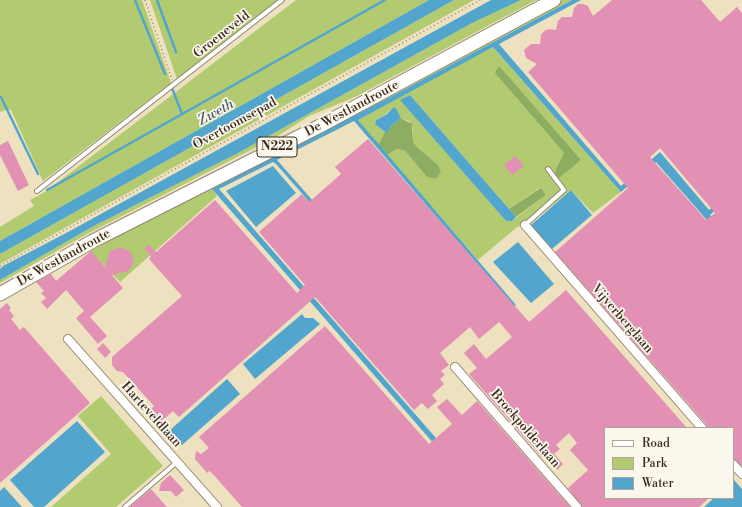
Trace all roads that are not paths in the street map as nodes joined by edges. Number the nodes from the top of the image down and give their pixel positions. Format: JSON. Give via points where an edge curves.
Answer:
{"nodes":[{"id":1,"x":282,"y":0,"type":"edge"},
{"id":2,"x":540,"y":0,"type":"edge"},
{"id":3,"x":554,"y":0,"type":"edge"},
{"id":4,"x":548,"y":169,"type":"dead end"},
{"id":5,"x":37,"y":191,"type":"dead end"},
{"id":6,"x":525,"y":225,"type":"joint"},
{"id":7,"x":0,"y":287,"type":"edge"},
{"id":8,"x":0,"y":294,"type":"edge"},
{"id":9,"x":68,"y":340,"type":"dead end"},
{"id":10,"x":456,"y":367,"type":"dead end"},
{"id":11,"x":701,"y":427,"type":"edge"},
{"id":12,"x":177,"y":462,"type":"junction"},
{"id":13,"x":734,"y":465,"type":"edge"},
{"id":14,"x":742,"y":474,"type":"edge"},
{"id":15,"x":125,"y":507,"type":"edge"},
{"id":16,"x":216,"y":507,"type":"edge"},
{"id":17,"x":577,"y":507,"type":"edge"}],
"edges":[{"from":1,"to":5,"type":"lane","name":"Groeneveld"},
{"from":2,"to":7,"type":"main road","name":"De Westlandroute","number":"N222","via":[[316,120],[89,236]]},
{"from":3,"to":8,"type":"main road","name":"De Westlandroute","number":"N222","via":[[318,127],[93,241]]},
{"from":4,"to":6,"type":"lane","via":[[564,190]]},
{"from":6,"to":11,"type":"street","name":"Vijverberglaan"},
{"from":9,"to":12,"type":"street","name":"Harteveldlaan"},
{"from":10,"to":17,"type":"street","name":"Broekpolderlaan"},
{"from":12,"to":15,"type":"lane"},
{"from":12,"to":16,"type":"street","name":"Harteveldlaan"},
{"from":13,"to":14,"type":"street"}]}
